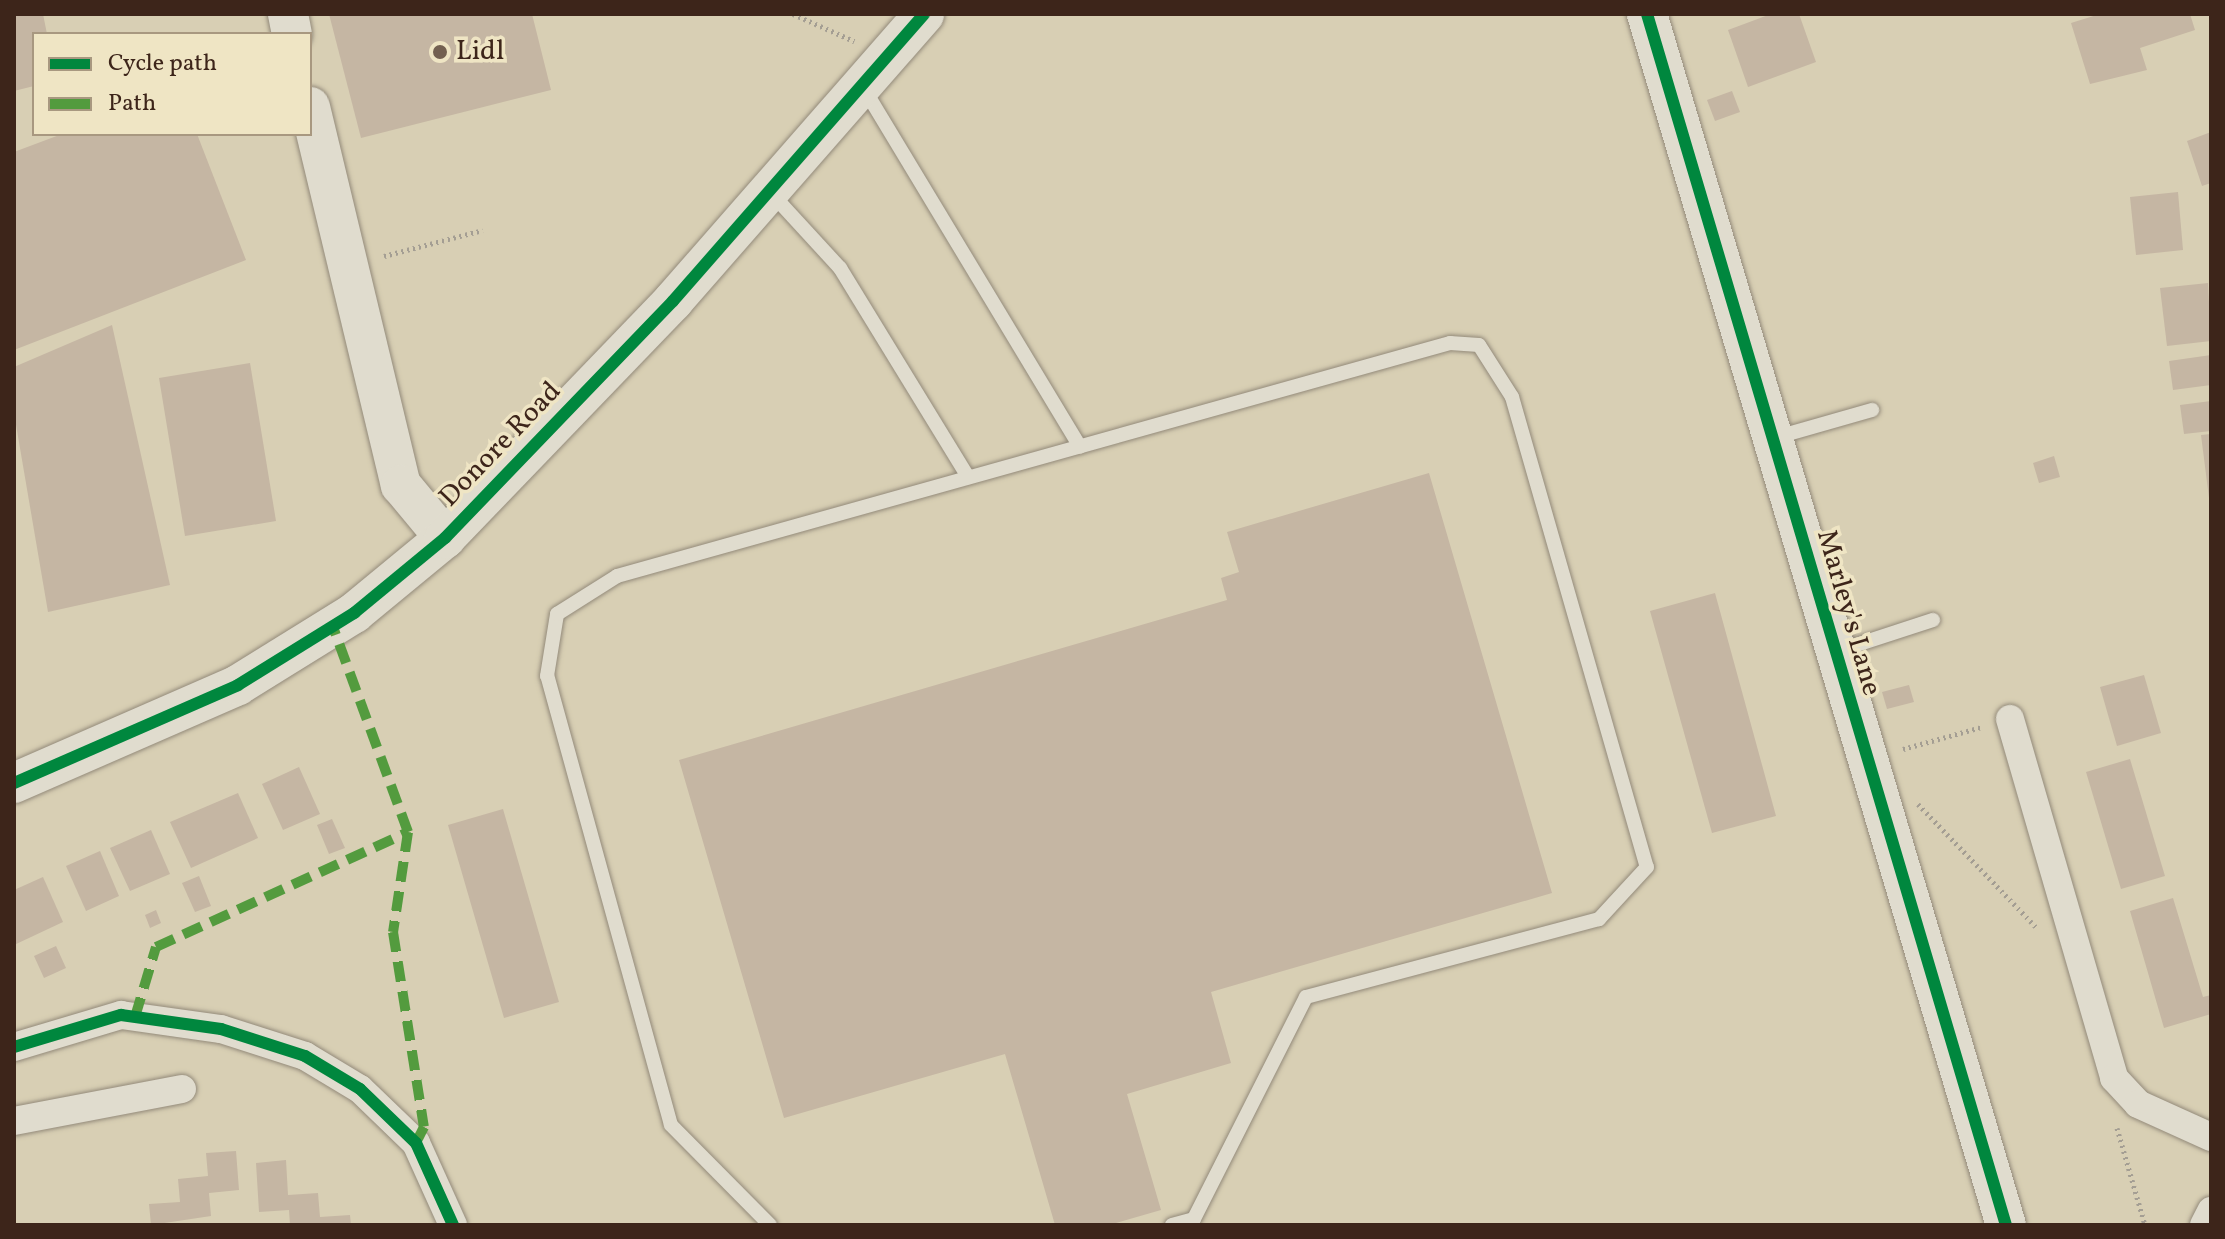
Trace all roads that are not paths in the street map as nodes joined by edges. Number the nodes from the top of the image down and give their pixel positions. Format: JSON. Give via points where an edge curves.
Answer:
{"nodes":[{"id":1,"x":924,"y":14,"type":"edge"},
{"id":2,"x":1647,"y":14,"type":"edge"},
{"id":3,"x":875,"y":70,"type":"junction"},
{"id":4,"x":312,"y":115,"type":"edge"},
{"id":5,"x":771,"y":193,"type":"junction"},
{"id":6,"x":1872,"y":410,"type":"dead end"},
{"id":7,"x":1772,"y":439,"type":"junction"},
{"id":8,"x":1080,"y":447,"type":"junction"},
{"id":9,"x":968,"y":477,"type":"junction"},
{"id":10,"x":445,"y":538,"type":"junction"},
{"id":11,"x":1933,"y":620,"type":"dead end"},
{"id":12,"x":1834,"y":653,"type":"junction"},
{"id":13,"x":2010,"y":719,"type":"road end"},
{"id":14,"x":14,"y":783,"type":"edge"},
{"id":15,"x":14,"y":1047,"type":"edge"},
{"id":16,"x":182,"y":1089,"type":"dead end"},
{"id":17,"x":14,"y":1121,"type":"edge"},
{"id":18,"x":2211,"y":1137,"type":"edge"},
{"id":19,"x":2211,"y":1211,"type":"edge"},
{"id":20,"x":453,"y":1225,"type":"edge"},
{"id":21,"x":770,"y":1225,"type":"edge"},
{"id":22,"x":1172,"y":1225,"type":"edge"},
{"id":23,"x":2006,"y":1225,"type":"edge"},
{"id":24,"x":2204,"y":1225,"type":"edge"}],
"edges":[{"from":1,"to":3,"type":"street","name":"Donore Road"},
{"from":2,"to":7,"type":"street","name":"Marley's Lane"},
{"from":3,"to":5,"type":"street","name":"Donore Road"},
{"from":3,"to":8,"type":"lane"},
{"from":4,"to":10,"type":"street","via":[[401,485]]},
{"from":5,"to":9,"type":"lane","via":[[840,268]]},
{"from":5,"to":10,"type":"street","name":"Donore Road"},
{"from":6,"to":7,"type":"lane"},
{"from":7,"to":12,"type":"street","name":"Marley's Lane"},
{"from":8,"to":9,"type":"lane"},
{"from":8,"to":22,"type":"lane","via":[[1450,343],[1479,345],[1512,397],[1647,867],[1599,919],[1306,997],[1194,1219]]},
{"from":9,"to":21,"type":"lane","via":[[617,576],[557,614],[547,676],[671,1125]]},
{"from":10,"to":14,"type":"street","name":"Donore Road","via":[[354,613],[238,685]]},
{"from":11,"to":12,"type":"lane"},
{"from":12,"to":23,"type":"street","name":"Marley's Lane"},
{"from":13,"to":18,"type":"street","via":[[2114,1078],[2138,1104]]},
{"from":15,"to":20,"type":"street","via":[[121,1015],[221,1029],[305,1056],[360,1089],[416,1143]]},
{"from":16,"to":17,"type":"street"},
{"from":19,"to":24,"type":"street"}]}
